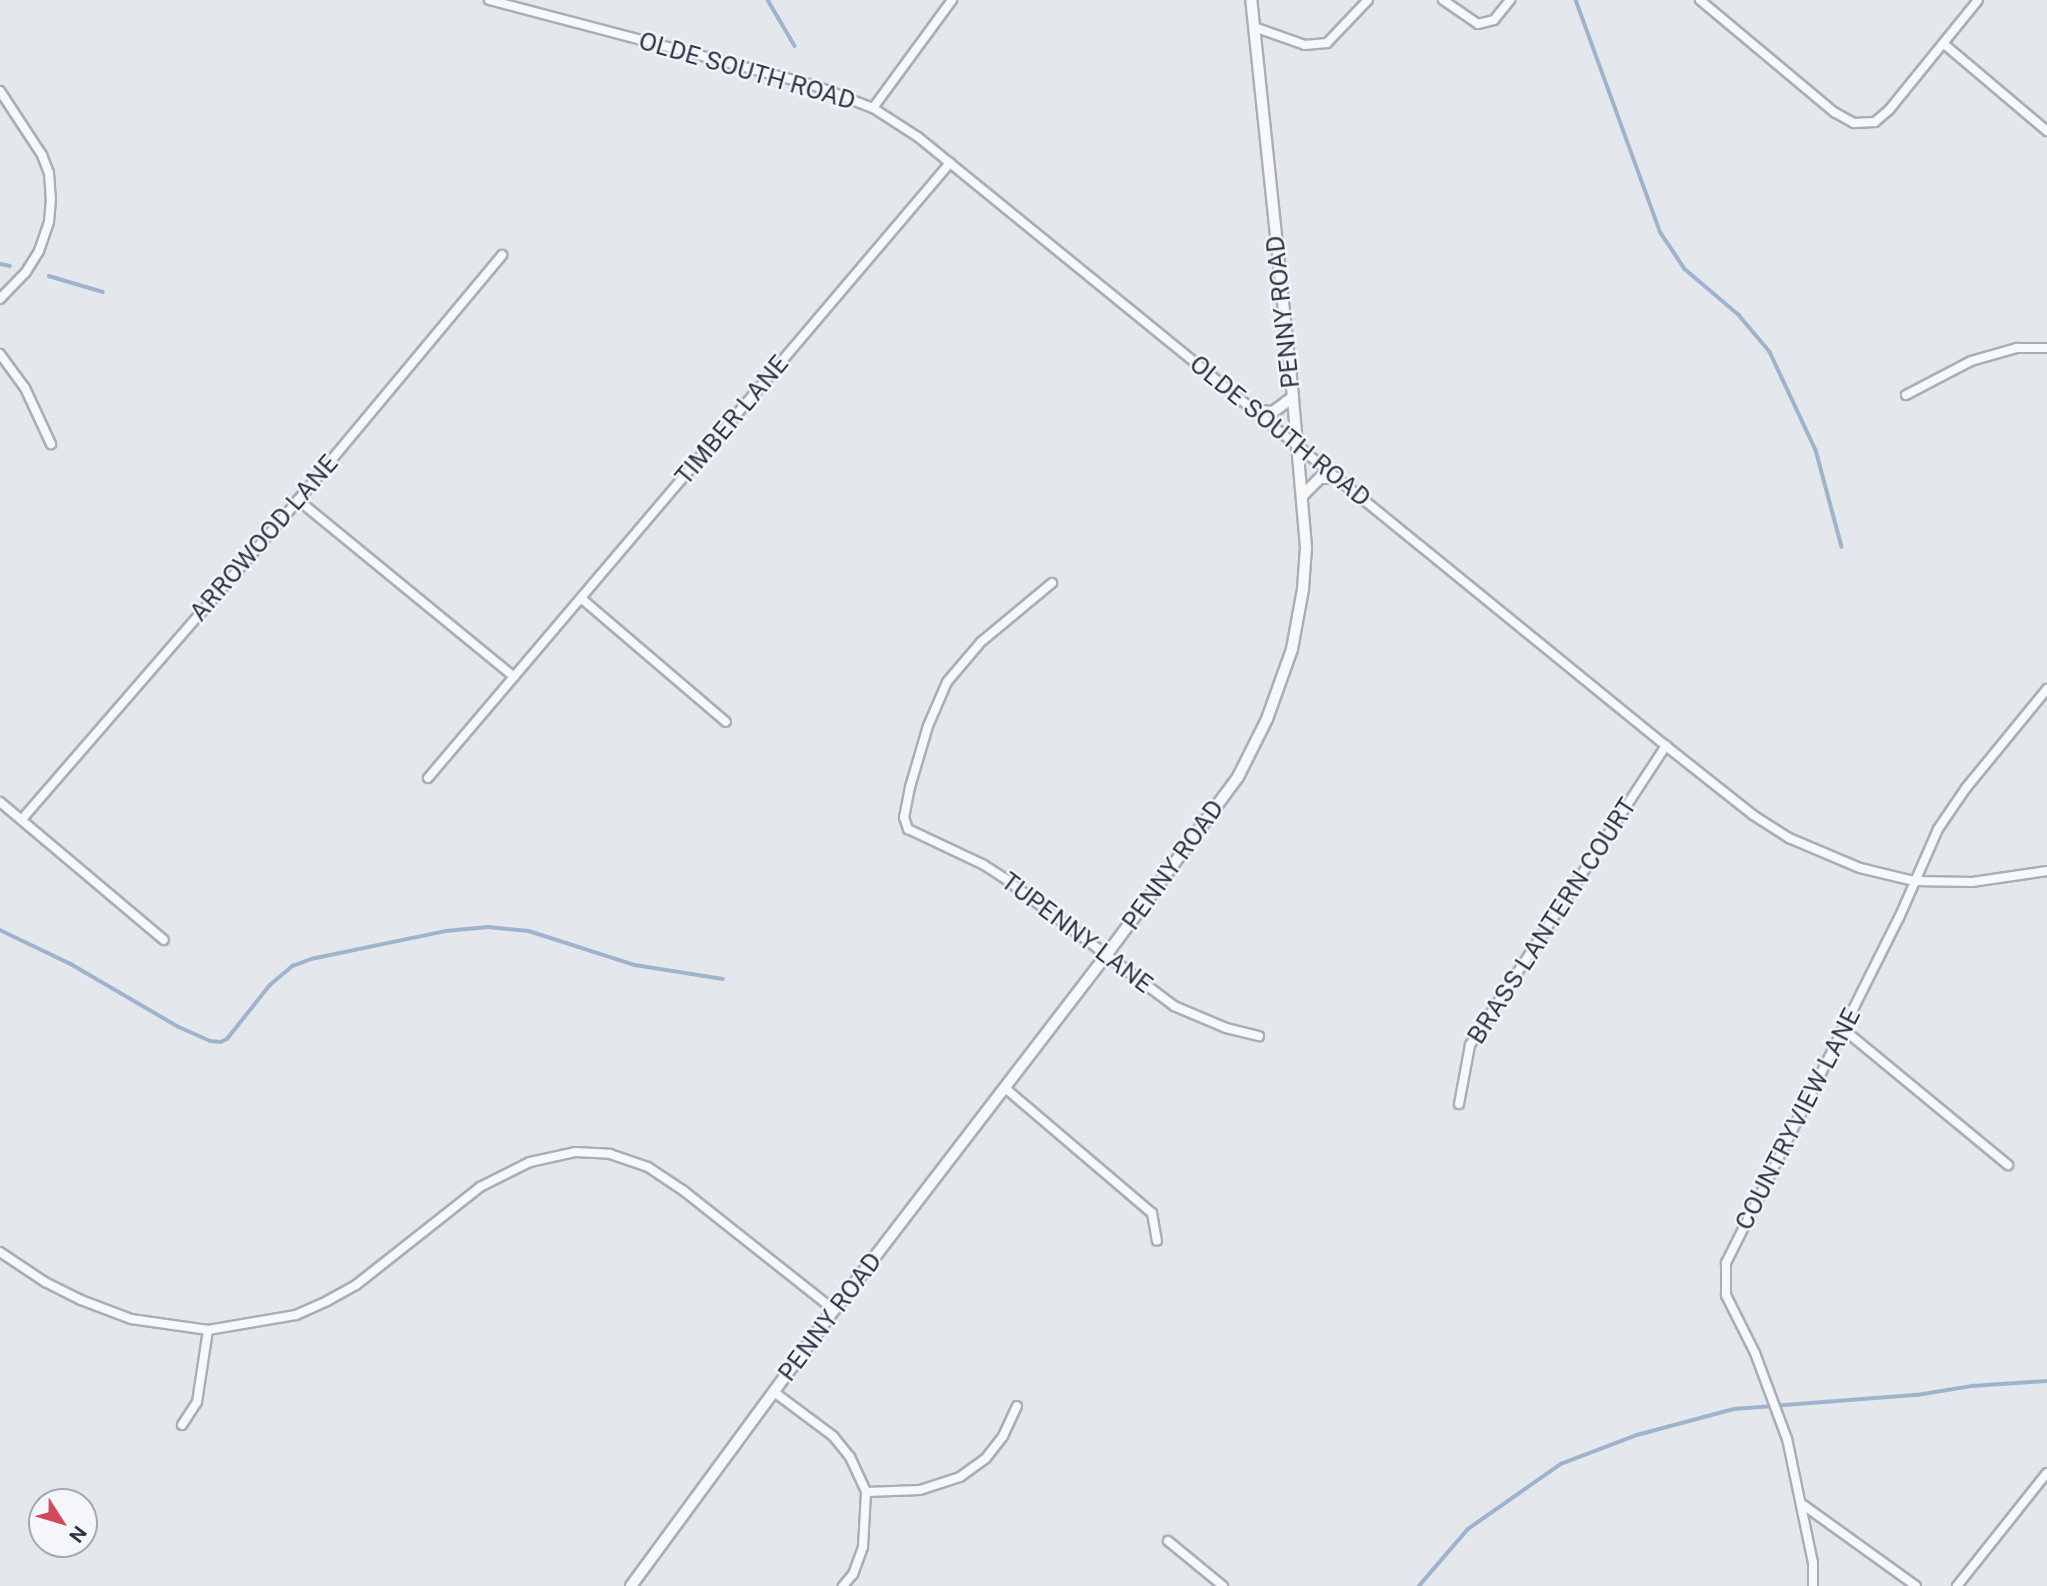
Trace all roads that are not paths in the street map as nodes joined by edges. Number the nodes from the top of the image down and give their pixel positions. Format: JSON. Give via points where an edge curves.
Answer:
{"nodes":[{"id":1,"x":489,"y":0,"type":"edge"},
{"id":2,"x":952,"y":0,"type":"edge"},
{"id":3,"x":1251,"y":0,"type":"edge"},
{"id":4,"x":1368,"y":0,"type":"edge"},
{"id":5,"x":1443,"y":0,"type":"edge"},
{"id":6,"x":1510,"y":0,"type":"edge"},
{"id":7,"x":1700,"y":0,"type":"edge"},
{"id":8,"x":1978,"y":0,"type":"edge"},
{"id":9,"x":1254,"y":27,"type":"junction"},
{"id":10,"x":1944,"y":44,"type":"junction"},
{"id":11,"x":0,"y":90,"type":"edge"},
{"id":12,"x":873,"y":108,"type":"junction"},
{"id":13,"x":2047,"y":131,"type":"edge"},
{"id":14,"x":950,"y":163,"type":"junction"},
{"id":15,"x":502,"y":255,"type":"dead end"},
{"id":16,"x":0,"y":299,"type":"edge"},
{"id":17,"x":2047,"y":348,"type":"edge"},
{"id":18,"x":0,"y":354,"type":"edge"},
{"id":19,"x":1906,"y":395,"type":"dead end"},
{"id":20,"x":1293,"y":397,"type":"junction"},
{"id":21,"x":1258,"y":411,"type":"junction"},
{"id":22,"x":1298,"y":443,"type":"junction"},
{"id":23,"x":51,"y":444,"type":"dead end"},
{"id":24,"x":1338,"y":478,"type":"junction"},
{"id":25,"x":1303,"y":496,"type":"junction"},
{"id":26,"x":298,"y":500,"type":"junction"},
{"id":27,"x":1052,"y":583,"type":"dead end"},
{"id":28,"x":582,"y":600,"type":"junction"},
{"id":29,"x":514,"y":677,"type":"junction"},
{"id":30,"x":2047,"y":689,"type":"edge"},
{"id":31,"x":726,"y":722,"type":"dead end"},
{"id":32,"x":1666,"y":746,"type":"junction"},
{"id":33,"x":428,"y":778,"type":"dead end"},
{"id":34,"x":0,"y":802,"type":"edge"},
{"id":35,"x":22,"y":819,"type":"junction"},
{"id":36,"x":2047,"y":871,"type":"edge"},
{"id":37,"x":1914,"y":881,"type":"junction"},
{"id":38,"x":164,"y":940,"type":"dead end"},
{"id":39,"x":1107,"y":954,"type":"junction"},
{"id":40,"x":1843,"y":1029,"type":"junction"},
{"id":41,"x":1259,"y":1036,"type":"dead end"},
{"id":42,"x":1004,"y":1088,"type":"junction"},
{"id":43,"x":1459,"y":1104,"type":"dead end"},
{"id":44,"x":2008,"y":1165,"type":"dead end"},
{"id":45,"x":1157,"y":1241,"type":"dead end"},
{"id":46,"x":0,"y":1252,"type":"edge"},
{"id":47,"x":834,"y":1310,"type":"junction"},
{"id":48,"x":208,"y":1330,"type":"junction"},
{"id":49,"x":774,"y":1392,"type":"junction"},
{"id":50,"x":1017,"y":1406,"type":"dead end"},
{"id":51,"x":182,"y":1425,"type":"dead end"},
{"id":52,"x":2047,"y":1473,"type":"edge"},
{"id":53,"x":866,"y":1492,"type":"junction"},
{"id":54,"x":1802,"y":1504,"type":"junction"},
{"id":55,"x":1168,"y":1541,"type":"dead end"},
{"id":56,"x":631,"y":1586,"type":"edge"},
{"id":57,"x":844,"y":1586,"type":"edge"},
{"id":58,"x":1223,"y":1586,"type":"edge"},
{"id":59,"x":1812,"y":1586,"type":"edge"},
{"id":60,"x":1916,"y":1586,"type":"edge"},
{"id":61,"x":1957,"y":1586,"type":"edge"}],
"edges":[{"from":1,"to":12,"type":"street","name":"OLDE SOUTH ROAD","via":[[813,85]]},
{"from":2,"to":12,"type":"street"},
{"from":3,"to":9,"type":"street","name":"PENNY ROAD"},
{"from":4,"to":9,"type":"street","via":[[1327,43],[1305,45]]},
{"from":5,"to":6,"type":"street","via":[[1478,24],[1494,20]]},
{"from":7,"to":10,"type":"street","via":[[1833,112],[1854,123],[1875,122],[1889,110]]},
{"from":8,"to":10,"type":"street"},
{"from":9,"to":20,"type":"street","name":"PENNY ROAD"},
{"from":10,"to":13,"type":"street"},
{"from":11,"to":16,"type":"street","via":[[42,155],[51,199],[39,251]]},
{"from":12,"to":14,"type":"street","name":"OLDE SOUTH ROAD"},
{"from":14,"to":21,"type":"street","name":"OLDE SOUTH ROAD"},
{"from":14,"to":28,"type":"street","name":"TIMBER LANE"},
{"from":15,"to":26,"type":"street","name":"ARROWOOD LANE"},
{"from":17,"to":19,"type":"street","via":[[2017,348],[1971,361]]},
{"from":18,"to":23,"type":"street","via":[[25,388]]},
{"from":20,"to":21,"type":"street","via":[[1273,412]]},
{"from":20,"to":22,"type":"street","name":"PENNY ROAD"},
{"from":21,"to":22,"type":"street","name":"OLDE SOUTH ROAD"},
{"from":22,"to":24,"type":"street","name":"OLDE SOUTH ROAD"},
{"from":22,"to":25,"type":"street","name":"PENNY ROAD"},
{"from":24,"to":25,"type":"street","via":[[1320,478]]},
{"from":24,"to":32,"type":"street","name":"OLDE SOUTH ROAD"},
{"from":25,"to":39,"type":"street","name":"PENNY ROAD","via":[[1303,589],[1292,649],[1268,719],[1237,777]]},
{"from":26,"to":29,"type":"street"},
{"from":26,"to":35,"type":"street","name":"ARROWOOD LANE"},
{"from":27,"to":39,"type":"street","name":"TUPENNY LANE","via":[[981,642],[947,682],[928,726],[904,817],[915,834],[984,865]]},
{"from":28,"to":29,"type":"street","name":"TIMBER LANE"},
{"from":28,"to":31,"type":"street"},
{"from":29,"to":33,"type":"street","name":"TIMBER LANE"},
{"from":30,"to":37,"type":"street","name":"COUNTRYVIEW LANE","via":[[1966,788],[1938,829]]},
{"from":32,"to":37,"type":"street","name":"OLDE SOUTH ROAD","via":[[1789,838],[1860,868]]},
{"from":32,"to":43,"type":"street","name":"BRASS LANTERN COURT","via":[[1476,1034],[1464,1063]]},
{"from":34,"to":35,"type":"street"},
{"from":35,"to":38,"type":"street"},
{"from":36,"to":37,"type":"street","name":"OLDE SOUTH ROAD","via":[[1972,882]]},
{"from":37,"to":40,"type":"street","name":"COUNTRYVIEW LANE"},
{"from":39,"to":41,"type":"street","name":"TUPENNY LANE","via":[[1189,1015]]},
{"from":39,"to":42,"type":"street","name":"PENNY ROAD"},
{"from":40,"to":44,"type":"street"},
{"from":40,"to":54,"type":"street","name":"COUNTRYVIEW LANE","via":[[1726,1263],[1726,1295],[1770,1391]]},
{"from":42,"to":45,"type":"street","via":[[1152,1213]]},
{"from":42,"to":47,"type":"street","name":"PENNY ROAD"},
{"from":46,"to":48,"type":"street","via":[[81,1300],[131,1318]]},
{"from":47,"to":48,"type":"street","via":[[648,1167],[610,1154],[575,1152],[530,1162],[491,1180],[356,1285],[327,1301],[296,1315]]},
{"from":47,"to":49,"type":"street","name":"PENNY ROAD"},
{"from":48,"to":51,"type":"street","via":[[197,1402]]},
{"from":49,"to":53,"type":"street","via":[[833,1436],[850,1457]]},
{"from":49,"to":56,"type":"street","name":"PENNY ROAD"},
{"from":50,"to":53,"type":"street","via":[[986,1458],[960,1477],[920,1490]]},
{"from":52,"to":61,"type":"street"},
{"from":53,"to":57,"type":"street","via":[[863,1548]]},
{"from":54,"to":59,"type":"street","name":"COUNTRYVIEW LANE","via":[[1813,1563]]},
{"from":54,"to":60,"type":"street"},
{"from":55,"to":58,"type":"street"}]}
